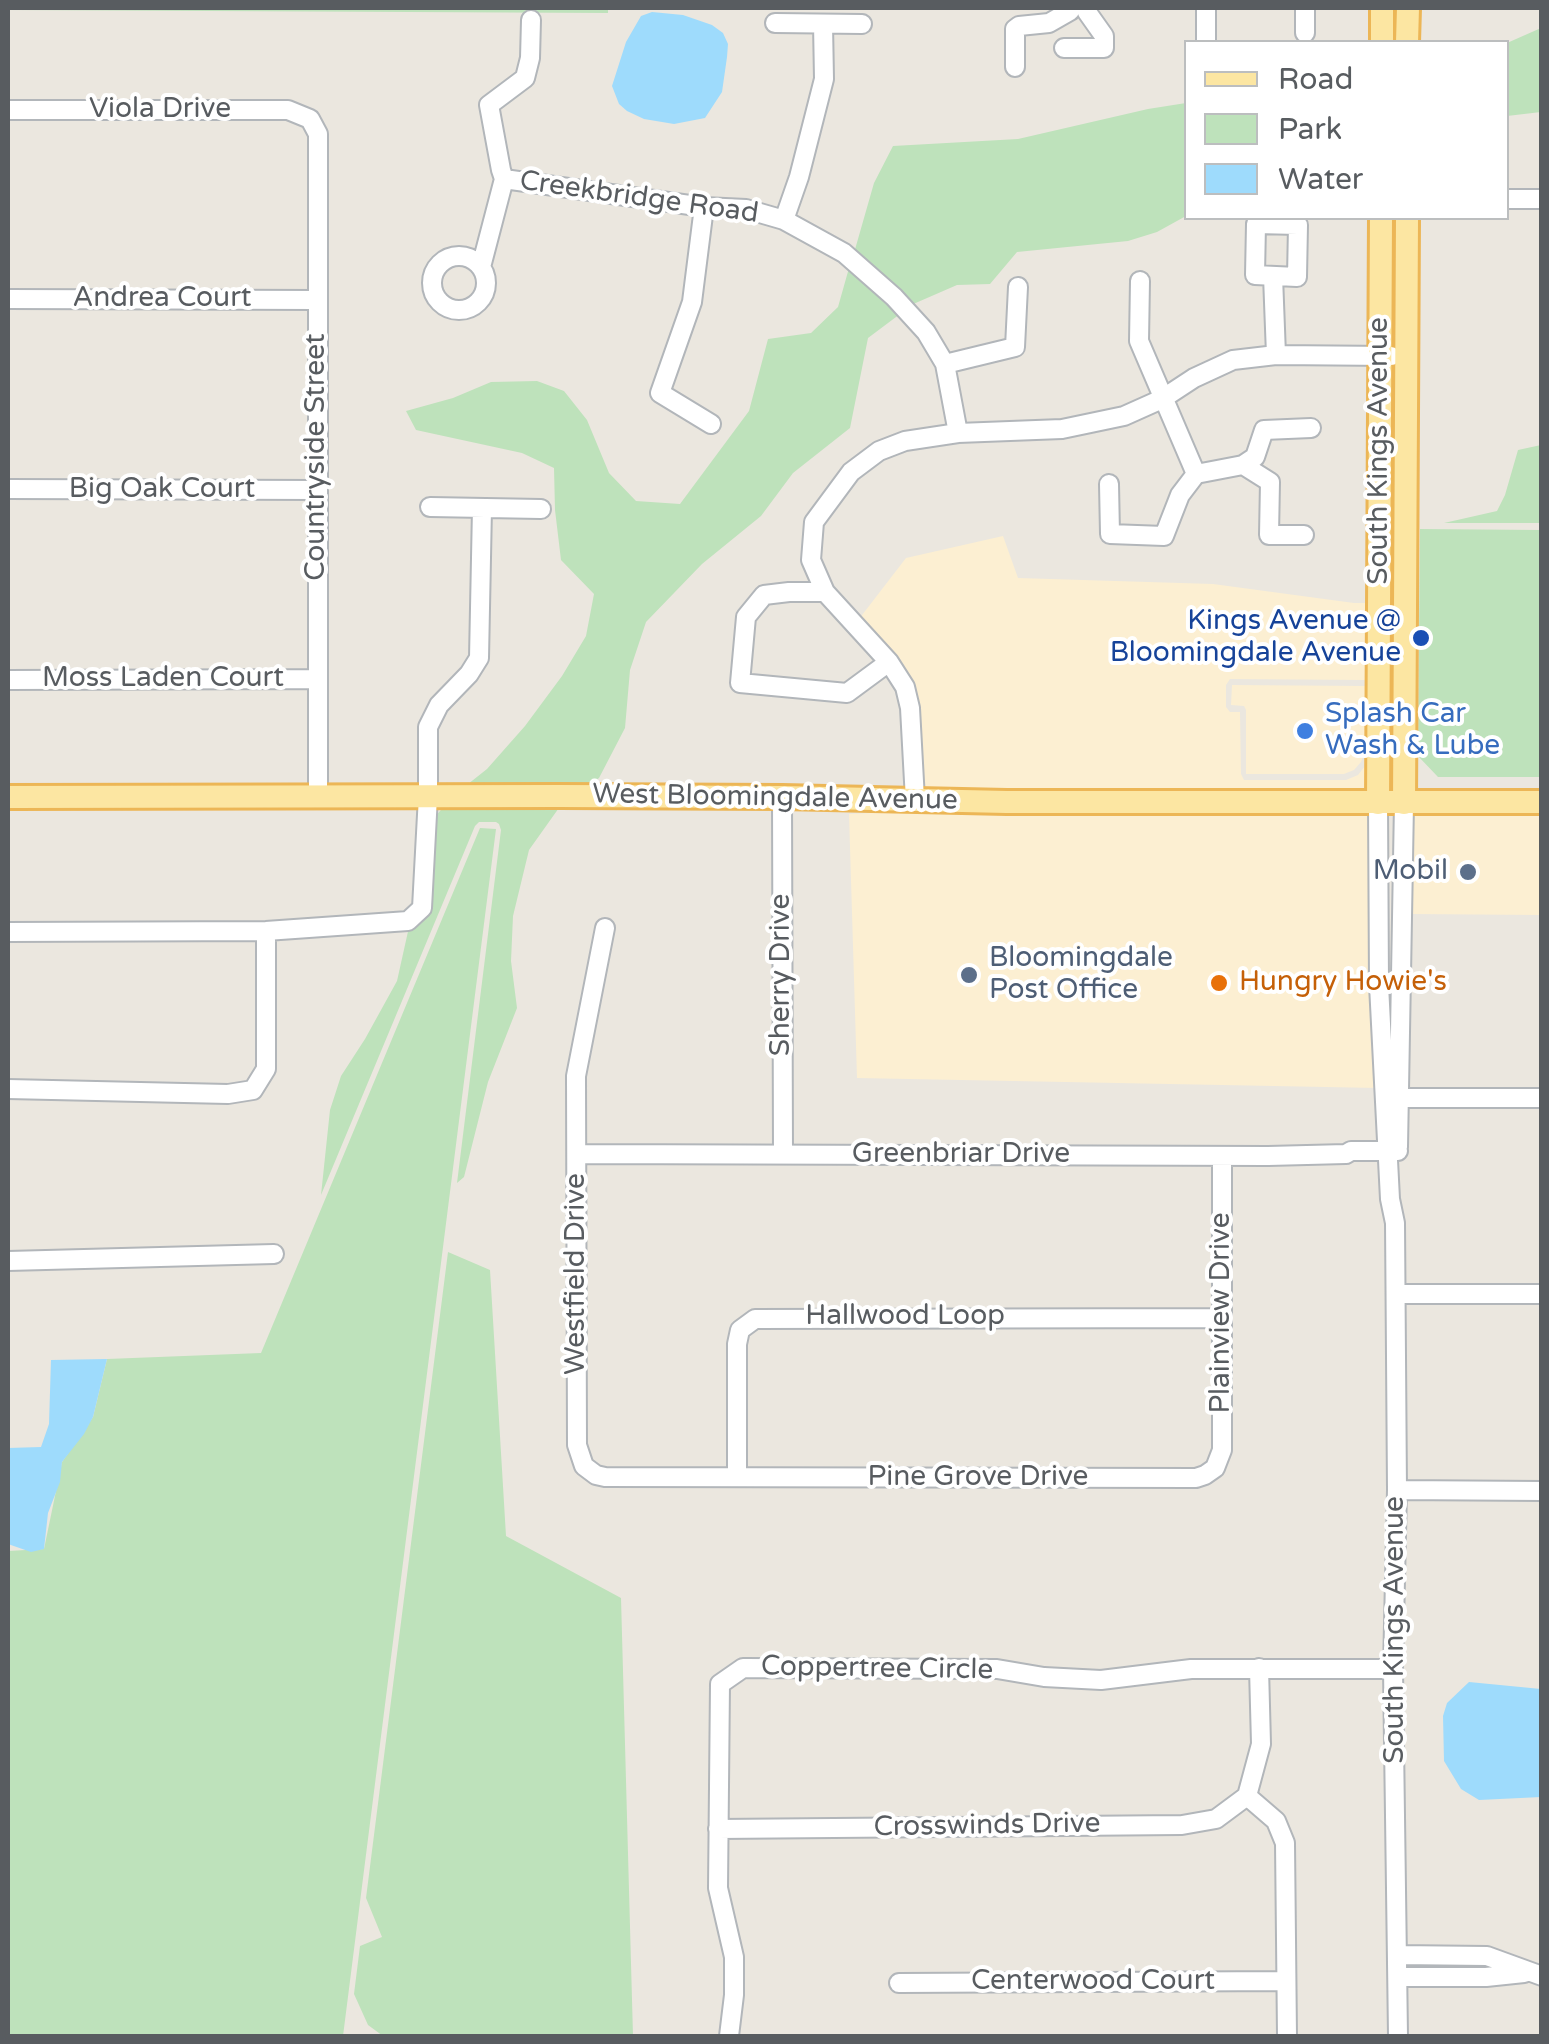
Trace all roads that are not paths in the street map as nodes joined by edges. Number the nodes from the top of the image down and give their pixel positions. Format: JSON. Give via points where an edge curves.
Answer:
{"nodes":[{"id":1,"x":1206,"y":8,"type":"edge"},
{"id":2,"x":1306,"y":8,"type":"edge"},
{"id":3,"x":1382,"y":8,"type":"edge"},
{"id":4,"x":1408,"y":8,"type":"edge"},
{"id":5,"x":1078,"y":9,"type":"edge"},
{"id":6,"x":531,"y":20,"type":"dead end"},
{"id":7,"x":775,"y":23,"type":"dead end"},
{"id":8,"x":824,"y":24,"type":"junction"},
{"id":9,"x":862,"y":24,"type":"dead end"},
{"id":10,"x":1306,"y":33,"type":"dead end"},
{"id":11,"x":1206,"y":40,"type":"edge"},
{"id":12,"x":1382,"y":40,"type":"edge"},
{"id":13,"x":1408,"y":40,"type":"edge"},
{"id":14,"x":1064,"y":48,"type":"dead end"},
{"id":15,"x":1015,"y":67,"type":"dead end"},
{"id":16,"x":8,"y":110,"type":"edge"},
{"id":17,"x":310,"y":119,"type":"joint"},
{"id":18,"x":504,"y":180,"type":"junction"},
{"id":19,"x":1509,"y":198,"type":"edge"},
{"id":20,"x":1542,"y":198,"type":"edge"},
{"id":21,"x":704,"y":206,"type":"junction"},
{"id":22,"x":784,"y":220,"type":"junction"},
{"id":23,"x":1381,"y":220,"type":"edge"},
{"id":24,"x":1406,"y":220,"type":"edge"},
{"id":25,"x":481,"y":267,"type":"dead end"},
{"id":26,"x":1273,"y":276,"type":"dead end"},
{"id":27,"x":1140,"y":282,"type":"dead end"},
{"id":28,"x":1018,"y":288,"type":"dead end"},
{"id":29,"x":8,"y":298,"type":"edge"},
{"id":30,"x":317,"y":300,"type":"junction"},
{"id":31,"x":1276,"y":355,"type":"junction"},
{"id":32,"x":1380,"y":356,"type":"junction"},
{"id":33,"x":1406,"y":356,"type":"junction"},
{"id":34,"x":945,"y":364,"type":"junction"},
{"id":35,"x":1162,"y":399,"type":"junction"},
{"id":36,"x":711,"y":424,"type":"dead end"},
{"id":37,"x":1311,"y":428,"type":"dead end"},
{"id":38,"x":958,"y":433,"type":"junction"},
{"id":39,"x":1243,"y":465,"type":"junction"},
{"id":40,"x":1196,"y":474,"type":"junction"},
{"id":41,"x":1109,"y":484,"type":"dead end"},
{"id":42,"x":8,"y":490,"type":"edge"},
{"id":43,"x":317,"y":490,"type":"junction"},
{"id":44,"x":430,"y":508,"type":"dead end"},
{"id":45,"x":482,"y":508,"type":"junction"},
{"id":46,"x":541,"y":509,"type":"dead end"},
{"id":47,"x":1304,"y":535,"type":"dead end"},
{"id":48,"x":824,"y":592,"type":"junction"},
{"id":49,"x":889,"y":662,"type":"junction"},
{"id":50,"x":318,"y":679,"type":"junction"},
{"id":51,"x":8,"y":680,"type":"edge"},
{"id":52,"x":428,"y":796,"type":"junction"},
{"id":53,"x":318,"y":797,"type":"junction"},
{"id":54,"x":782,"y":797,"type":"junction"},
{"id":55,"x":8,"y":798,"type":"edge"},
{"id":56,"x":916,"y":800,"type":"junction"},
{"id":57,"x":1542,"y":802,"type":"edge"},
{"id":58,"x":1378,"y":803,"type":"junction"},
{"id":59,"x":1404,"y":803,"type":"junction"},
{"id":60,"x":605,"y":928,"type":"dead end"},
{"id":61,"x":266,"y":931,"type":"junction"},
{"id":62,"x":8,"y":932,"type":"edge"},
{"id":63,"x":8,"y":1089,"type":"edge"},
{"id":64,"x":1392,"y":1098,"type":"junction"},
{"id":65,"x":1542,"y":1098,"type":"edge"},
{"id":66,"x":576,"y":1154,"type":"junction"},
{"id":67,"x":783,"y":1154,"type":"junction"},
{"id":68,"x":1393,"y":1154,"type":"junction"},
{"id":69,"x":1222,"y":1156,"type":"junction"},
{"id":70,"x":274,"y":1254,"type":"dead end"},
{"id":71,"x":8,"y":1261,"type":"edge"},
{"id":72,"x":1396,"y":1294,"type":"junction"},
{"id":73,"x":1542,"y":1294,"type":"edge"},
{"id":74,"x":1222,"y":1318,"type":"junction"},
{"id":75,"x":1215,"y":1468,"type":"joint"},
{"id":76,"x":737,"y":1477,"type":"junction"},
{"id":77,"x":1397,"y":1490,"type":"junction"},
{"id":78,"x":1542,"y":1491,"type":"edge"},
{"id":79,"x":1259,"y":1668,"type":"junction"},
{"id":80,"x":1393,"y":1669,"type":"junction"},
{"id":81,"x":1248,"y":1796,"type":"junction"},
{"id":82,"x":718,"y":1829,"type":"junction"},
{"id":83,"x":1398,"y":1955,"type":"junction"},
{"id":84,"x":1536,"y":1974,"type":"edge"},
{"id":85,"x":1398,"y":1977,"type":"junction"},
{"id":86,"x":1286,"y":1980,"type":"junction"},
{"id":87,"x":899,"y":1983,"type":"dead end"},
{"id":88,"x":728,"y":2036,"type":"edge"},
{"id":89,"x":1287,"y":2036,"type":"edge"},
{"id":90,"x":1398,"y":2036,"type":"edge"}],
"edges":[{"from":1,"to":11,"type":"street"},
{"from":2,"to":10,"type":"street"},
{"from":3,"to":12,"type":"main road"},
{"from":4,"to":13,"type":"main road"},
{"from":5,"to":14,"type":"street","via":[[1104,36],[1104,48]]},
{"from":5,"to":15,"type":"street","via":[[1049,23],[1019,26]]},
{"from":6,"to":18,"type":"street","via":[[525,78],[488,105]]},
{"from":7,"to":8,"type":"street"},
{"from":8,"to":9,"type":"street"},
{"from":8,"to":22,"type":"street","via":[[824,79]]},
{"from":16,"to":17,"type":"street","name":"Viola Drive","via":[[288,110]]},
{"from":17,"to":30,"type":"street","name":"Countryside Street","via":[[318,134]]},
{"from":18,"to":21,"type":"street","name":"Creekbridge Road"},
{"from":18,"to":25,"type":"street"},
{"from":19,"to":20,"type":"street"},
{"from":21,"to":22,"type":"street","name":"Creekbridge Road"},
{"from":21,"to":36,"type":"street","via":[[692,302],[660,393]]},
{"from":22,"to":34,"type":"street","name":"Creekbridge Road","via":[[844,254],[894,297]]},
{"from":23,"to":32,"type":"main road","name":"South Kings Avenue"},
{"from":24,"to":33,"type":"main road","name":"South Kings Avenue"},
{"from":26,"to":31,"type":"street"},
{"from":27,"to":35,"type":"street","via":[[1139,341]]},
{"from":28,"to":34,"type":"street","via":[[1015,347]]},
{"from":29,"to":30,"type":"street","name":"Andrea Court"},
{"from":30,"to":43,"type":"street","name":"Countryside Street"},
{"from":31,"to":32,"type":"street"},
{"from":31,"to":35,"type":"street","via":[[1233,360]]},
{"from":32,"to":33,"type":"street"},
{"from":32,"to":58,"type":"main road","name":"South Kings Avenue"},
{"from":33,"to":59,"type":"main road","name":"South Kings Avenue"},
{"from":34,"to":38,"type":"street","name":"Creekbridge Road"},
{"from":35,"to":38,"type":"street","via":[[1124,416],[1062,429]]},
{"from":35,"to":40,"type":"street"},
{"from":37,"to":39,"type":"street","via":[[1264,430],[1255,457]]},
{"from":38,"to":48,"type":"street","via":[[905,441],[851,472],[814,522],[811,560]]},
{"from":39,"to":40,"type":"street"},
{"from":39,"to":47,"type":"street","via":[[1270,482],[1269,535]]},
{"from":40,"to":41,"type":"street","via":[[1164,536],[1110,534]]},
{"from":42,"to":43,"type":"street","name":"Big Oak Court"},
{"from":43,"to":50,"type":"street","name":"Countryside Street"},
{"from":44,"to":45,"type":"street"},
{"from":45,"to":46,"type":"street"},
{"from":45,"to":52,"type":"street","via":[[479,658],[438,705],[428,727]]},
{"from":48,"to":49,"type":"street"},
{"from":48,"to":49,"type":"street","via":[[764,595],[746,617],[740,683],[847,693]]},
{"from":49,"to":56,"type":"street","via":[[910,708]]},
{"from":50,"to":51,"type":"street","name":"Moss Laden Court"},
{"from":50,"to":53,"type":"street","name":"Countryside Street"},
{"from":52,"to":53,"type":"main road","name":"West Bloomingdale Avenue"},
{"from":52,"to":54,"type":"main road","name":"West Bloomingdale Avenue"},
{"from":52,"to":61,"type":"street","via":[[422,908],[408,921]]},
{"from":53,"to":55,"type":"main road","name":"West Bloomingdale Avenue"},
{"from":54,"to":56,"type":"main road","name":"West Bloomingdale Avenue"},
{"from":54,"to":67,"type":"street","name":"Sherry Drive"},
{"from":56,"to":58,"type":"main road","name":"West Bloomingdale Avenue"},
{"from":57,"to":59,"type":"main road","name":"West Bloomingdale Avenue"},
{"from":58,"to":59,"type":"main road","name":"West Bloomingdale Avenue"},
{"from":58,"to":64,"type":"street","name":"South Kings Avenue","via":[[1379,985]]},
{"from":59,"to":64,"type":"street","name":"South Kings Avenue"},
{"from":60,"to":66,"type":"street","name":"Westfield Drive","via":[[576,1076]]},
{"from":61,"to":62,"type":"street"},
{"from":61,"to":63,"type":"street","via":[[266,1069],[253,1090]]},
{"from":64,"to":65,"type":"street"},
{"from":64,"to":68,"type":"street","name":"South Kings Avenue"},
{"from":66,"to":67,"type":"street","name":"Greenbriar Drive"},
{"from":66,"to":76,"type":"street","name":"Westfield Drive","via":[[581,1460],[605,1477]]},
{"from":67,"to":69,"type":"street","name":"Greenbriar Drive"},
{"from":68,"to":69,"type":"street","name":"Greenbriar Drive"},
{"from":68,"to":72,"type":"street","name":"South Kings Avenue"},
{"from":69,"to":74,"type":"street","name":"Plainview Drive"},
{"from":70,"to":71,"type":"street"},
{"from":72,"to":73,"type":"street"},
{"from":72,"to":77,"type":"street","name":"South Kings Avenue"},
{"from":74,"to":75,"type":"street","name":"Plainview Drive","via":[[1222,1450]]},
{"from":74,"to":76,"type":"street","name":"Hallwood Loop","via":[[754,1319],[736,1344]]},
{"from":75,"to":76,"type":"street","name":"Pine Grove Drive","via":[[1196,1478]]},
{"from":77,"to":78,"type":"street"},
{"from":77,"to":80,"type":"street","name":"South Kings Avenue"},
{"from":79,"to":80,"type":"street","name":"Coppertree Circle"},
{"from":79,"to":81,"type":"street","via":[[1261,1744]]},
{"from":79,"to":82,"type":"street","name":"Coppertree Circle","via":[[1101,1680],[997,1669],[743,1668],[720,1684]]},
{"from":80,"to":83,"type":"street","name":"South Kings Avenue"},
{"from":81,"to":82,"type":"street","name":"Crosswinds Drive","via":[[1216,1819],[1182,1824]]},
{"from":81,"to":86,"type":"street","via":[[1276,1821],[1284,1843]]},
{"from":82,"to":88,"type":"street","name":"Coppertree Circle","via":[[718,1888],[734,1957]]},
{"from":83,"to":84,"type":"street","via":[[1487,1956]]},
{"from":83,"to":85,"type":"street","name":"South Kings Avenue"},
{"from":84,"to":85,"type":"street"},
{"from":85,"to":90,"type":"street","name":"South Kings Avenue"},
{"from":86,"to":87,"type":"street","name":"Centerwood Court"},
{"from":86,"to":89,"type":"street"}]}
